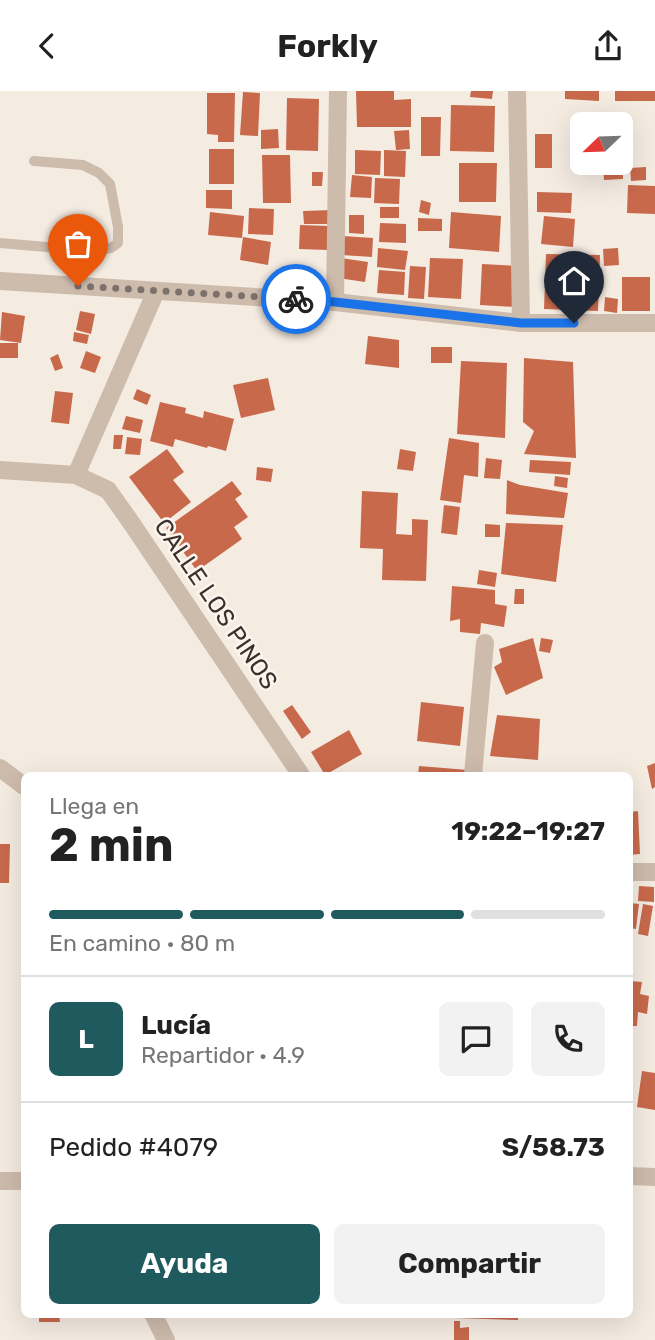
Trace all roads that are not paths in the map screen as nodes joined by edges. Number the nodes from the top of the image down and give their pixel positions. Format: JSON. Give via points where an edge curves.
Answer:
{"nodes":[{"id":1,"x":338,"y":91,"type":"edge"},
{"id":2,"x":517,"y":91,"type":"edge"},
{"id":3,"x":34,"y":161,"type":"dead end"},
{"id":4,"x":0,"y":243,"type":"edge"},
{"id":5,"x":0,"y":281,"type":"edge"},
{"id":6,"x":156,"y":291,"type":"junction"},
{"id":7,"x":335,"y":302,"type":"junction"},
{"id":8,"x":521,"y":323,"type":"junction"},
{"id":9,"x":655,"y":323,"type":"edge"},
{"id":10,"x":0,"y":470,"type":"edge"},
{"id":11,"x":76,"y":475,"type":"junction"},
{"id":12,"x":485,"y":643,"type":"dead end"},
{"id":13,"x":0,"y":768,"type":"edge"},
{"id":14,"x":299,"y":772,"type":"edge"},
{"id":15,"x":474,"y":772,"type":"edge"},
{"id":16,"x":21,"y":784,"type":"edge"},
{"id":17,"x":655,"y":871,"type":"edge"},
{"id":18,"x":633,"y":872,"type":"edge"},
{"id":19,"x":633,"y":1176,"type":"edge"},
{"id":20,"x":655,"y":1177,"type":"edge"},
{"id":21,"x":0,"y":1181,"type":"edge"},
{"id":22,"x":21,"y":1181,"type":"edge"},
{"id":23,"x":155,"y":1318,"type":"edge"},
{"id":24,"x":166,"y":1340,"type":"edge"}],
"edges":[{"from":1,"to":7,"type":"street"},
{"from":2,"to":8,"type":"street"},
{"from":3,"to":4,"type":"lane","via":[[83,165],[99,173],[110,184],[118,243],[93,251]]},
{"from":5,"to":6,"type":"street"},
{"from":6,"to":7,"type":"street"},
{"from":6,"to":11,"type":"street"},
{"from":7,"to":8,"type":"street"},
{"from":8,"to":9,"type":"street"},
{"from":10,"to":11,"type":"street"},
{"from":11,"to":14,"type":"street","name":"CALLE LOS PINOS","via":[[108,490]]},
{"from":12,"to":15,"type":"street"},
{"from":13,"to":16,"type":"street"},
{"from":17,"to":18,"type":"street"},
{"from":19,"to":20,"type":"street"},
{"from":21,"to":22,"type":"street"},
{"from":23,"to":24,"type":"street"}]}
